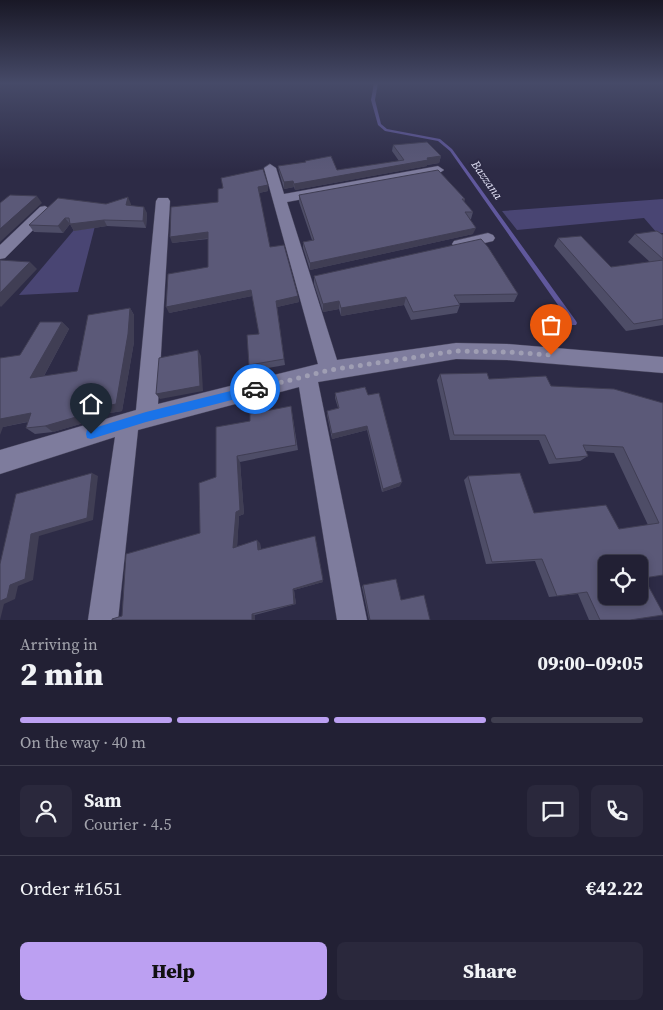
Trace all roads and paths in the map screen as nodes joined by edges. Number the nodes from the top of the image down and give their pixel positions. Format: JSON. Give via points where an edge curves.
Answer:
{"nodes":[{"id":1,"x":270,"y":168,"type":"dead end"},
{"id":2,"x":438,"y":170,"type":"edge"},
{"id":3,"x":279,"y":198,"type":"junction"},
{"id":4,"x":54,"y":201,"type":"edge"},
{"id":5,"x":163,"y":201,"type":"dead end"},
{"id":6,"x":488,"y":238,"type":"dead end"},
{"id":7,"x":442,"y":248,"type":"edge"},
{"id":8,"x":0,"y":254,"type":"edge"},
{"id":9,"x":321,"y":275,"type":"edge"},
{"id":10,"x":303,"y":279,"type":"junction"},
{"id":11,"x":662,"y":366,"type":"edge"},
{"id":12,"x":318,"y":373,"type":"junction"},
{"id":13,"x":137,"y":420,"type":"junction"},
{"id":14,"x":0,"y":462,"type":"edge"},
{"id":15,"x":103,"y":620,"type":"edge"},
{"id":16,"x":352,"y":620,"type":"edge"}],
"edges":[{"from":1,"to":3,"type":"street"},
{"from":2,"to":3,"type":"street"},
{"from":3,"to":10,"type":"street"},
{"from":4,"to":8,"type":"street"},
{"from":5,"to":13,"type":"street"},
{"from":6,"to":7,"type":"street"},
{"from":9,"to":10,"type":"street"},
{"from":10,"to":12,"type":"street"},
{"from":11,"to":12,"type":"street","via":[[507,352],[456,351]]},
{"from":12,"to":13,"type":"street"},
{"from":12,"to":16,"type":"street"},
{"from":13,"to":14,"type":"street"},
{"from":13,"to":15,"type":"street"}]}
